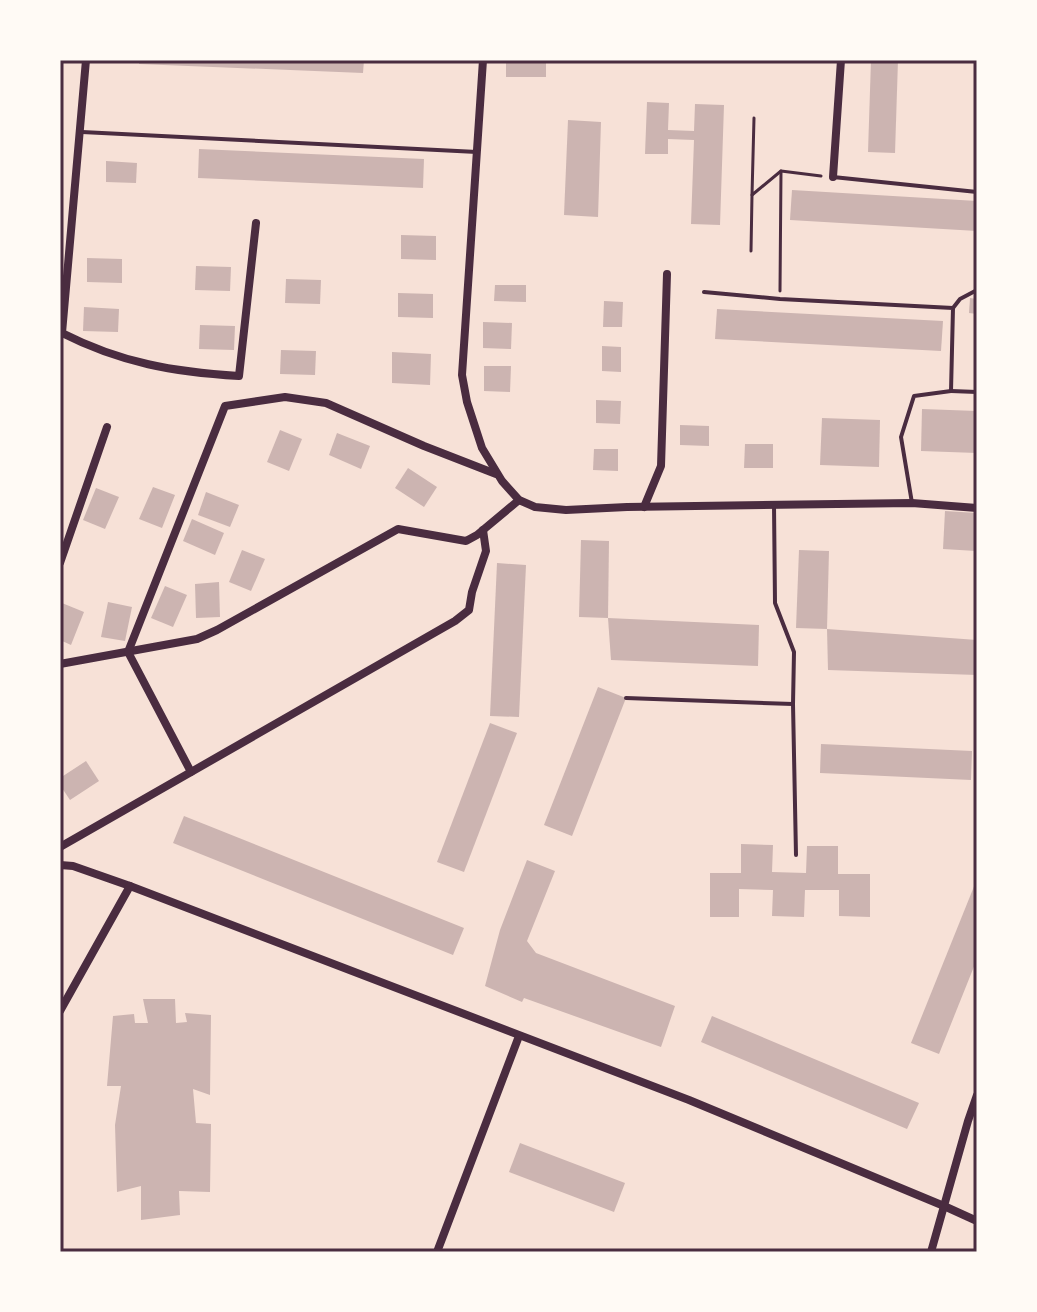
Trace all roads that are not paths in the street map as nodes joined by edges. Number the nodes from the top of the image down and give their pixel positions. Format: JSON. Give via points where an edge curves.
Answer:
{"nodes":[{"id":1,"x":86,"y":60,"type":"edge"},
{"id":2,"x":483,"y":60,"type":"edge"},
{"id":3,"x":841,"y":60,"type":"edge"},
{"id":4,"x":80,"y":132,"type":"junction"},
{"id":5,"x":477,"y":152,"type":"junction"},
{"id":6,"x":833,"y":177,"type":"joint"},
{"id":7,"x":977,"y":192,"type":"edge"},
{"id":8,"x":256,"y":223,"type":"dead end"},
{"id":9,"x":667,"y":274,"type":"dead end"},
{"id":10,"x":977,"y":290,"type":"edge"},
{"id":11,"x":704,"y":292,"type":"dead end"},
{"id":12,"x":953,"y":308,"type":"junction"},
{"id":13,"x":951,"y":391,"type":"junction"},
{"id":14,"x":977,"y":392,"type":"edge"},
{"id":15,"x":107,"y":427,"type":"dead end"},
{"id":16,"x":498,"y":475,"type":"junction"},
{"id":17,"x":519,"y":500,"type":"junction"},
{"id":18,"x":912,"y":503,"type":"junction"},
{"id":19,"x":774,"y":505,"type":"junction"},
{"id":20,"x":644,"y":507,"type":"junction"},
{"id":21,"x":977,"y":508,"type":"edge"},
{"id":22,"x":483,"y":530,"type":"junction"},
{"id":23,"x":60,"y":563,"type":"edge"},
{"id":24,"x":128,"y":652,"type":"junction"},
{"id":25,"x":60,"y":664,"type":"edge"},
{"id":26,"x":626,"y":698,"type":"dead end"},
{"id":27,"x":793,"y":704,"type":"junction"},
{"id":28,"x":191,"y":772,"type":"junction"},
{"id":29,"x":60,"y":847,"type":"edge"},
{"id":30,"x":796,"y":855,"type":"dead end"},
{"id":31,"x":60,"y":865,"type":"edge"},
{"id":32,"x":130,"y":886,"type":"junction"},
{"id":33,"x":60,"y":1011,"type":"edge"},
{"id":34,"x":519,"y":1036,"type":"junction"},
{"id":35,"x":977,"y":1095,"type":"edge"},
{"id":36,"x":944,"y":1206,"type":"junction"},
{"id":37,"x":977,"y":1221,"type":"edge"},
{"id":38,"x":437,"y":1252,"type":"edge"},
{"id":39,"x":931,"y":1252,"type":"edge"}],
"edges":[{"from":1,"to":4,"type":"street"},
{"from":2,"to":5,"type":"street"},
{"from":3,"to":6,"type":"street"},
{"from":4,"to":5,"type":"lane"},
{"from":4,"to":8,"type":"street","via":[[62,333],[137,363],[239,376]]},
{"from":5,"to":16,"type":"street","via":[[462,375],[482,448]]},
{"from":6,"to":7,"type":"lane"},
{"from":9,"to":20,"type":"street","via":[[661,466]]},
{"from":10,"to":12,"type":"lane"},
{"from":11,"to":12,"type":"lane"},
{"from":12,"to":13,"type":"lane"},
{"from":13,"to":14,"type":"lane"},
{"from":13,"to":18,"type":"lane","via":[[914,396],[901,437]]},
{"from":15,"to":23,"type":"street"},
{"from":16,"to":17,"type":"street"},
{"from":16,"to":24,"type":"street","via":[[326,403],[285,397],[225,406]]},
{"from":17,"to":20,"type":"street","via":[[566,510]]},
{"from":17,"to":22,"type":"street"},
{"from":18,"to":19,"type":"street"},
{"from":18,"to":21,"type":"street"},
{"from":19,"to":20,"type":"street"},
{"from":19,"to":27,"type":"lane","via":[[775,603],[794,652]]},
{"from":22,"to":24,"type":"street","via":[[466,541],[398,529],[217,630]]},
{"from":22,"to":28,"type":"street","via":[[486,551],[469,610]]},
{"from":24,"to":25,"type":"street"},
{"from":24,"to":28,"type":"street"},
{"from":26,"to":27,"type":"lane"},
{"from":27,"to":30,"type":"lane"},
{"from":28,"to":29,"type":"street"},
{"from":31,"to":32,"type":"street"},
{"from":32,"to":33,"type":"street"},
{"from":32,"to":34,"type":"street"},
{"from":34,"to":36,"type":"street"},
{"from":34,"to":38,"type":"street"},
{"from":35,"to":36,"type":"street"},
{"from":36,"to":37,"type":"street"},
{"from":36,"to":39,"type":"street"}]}
